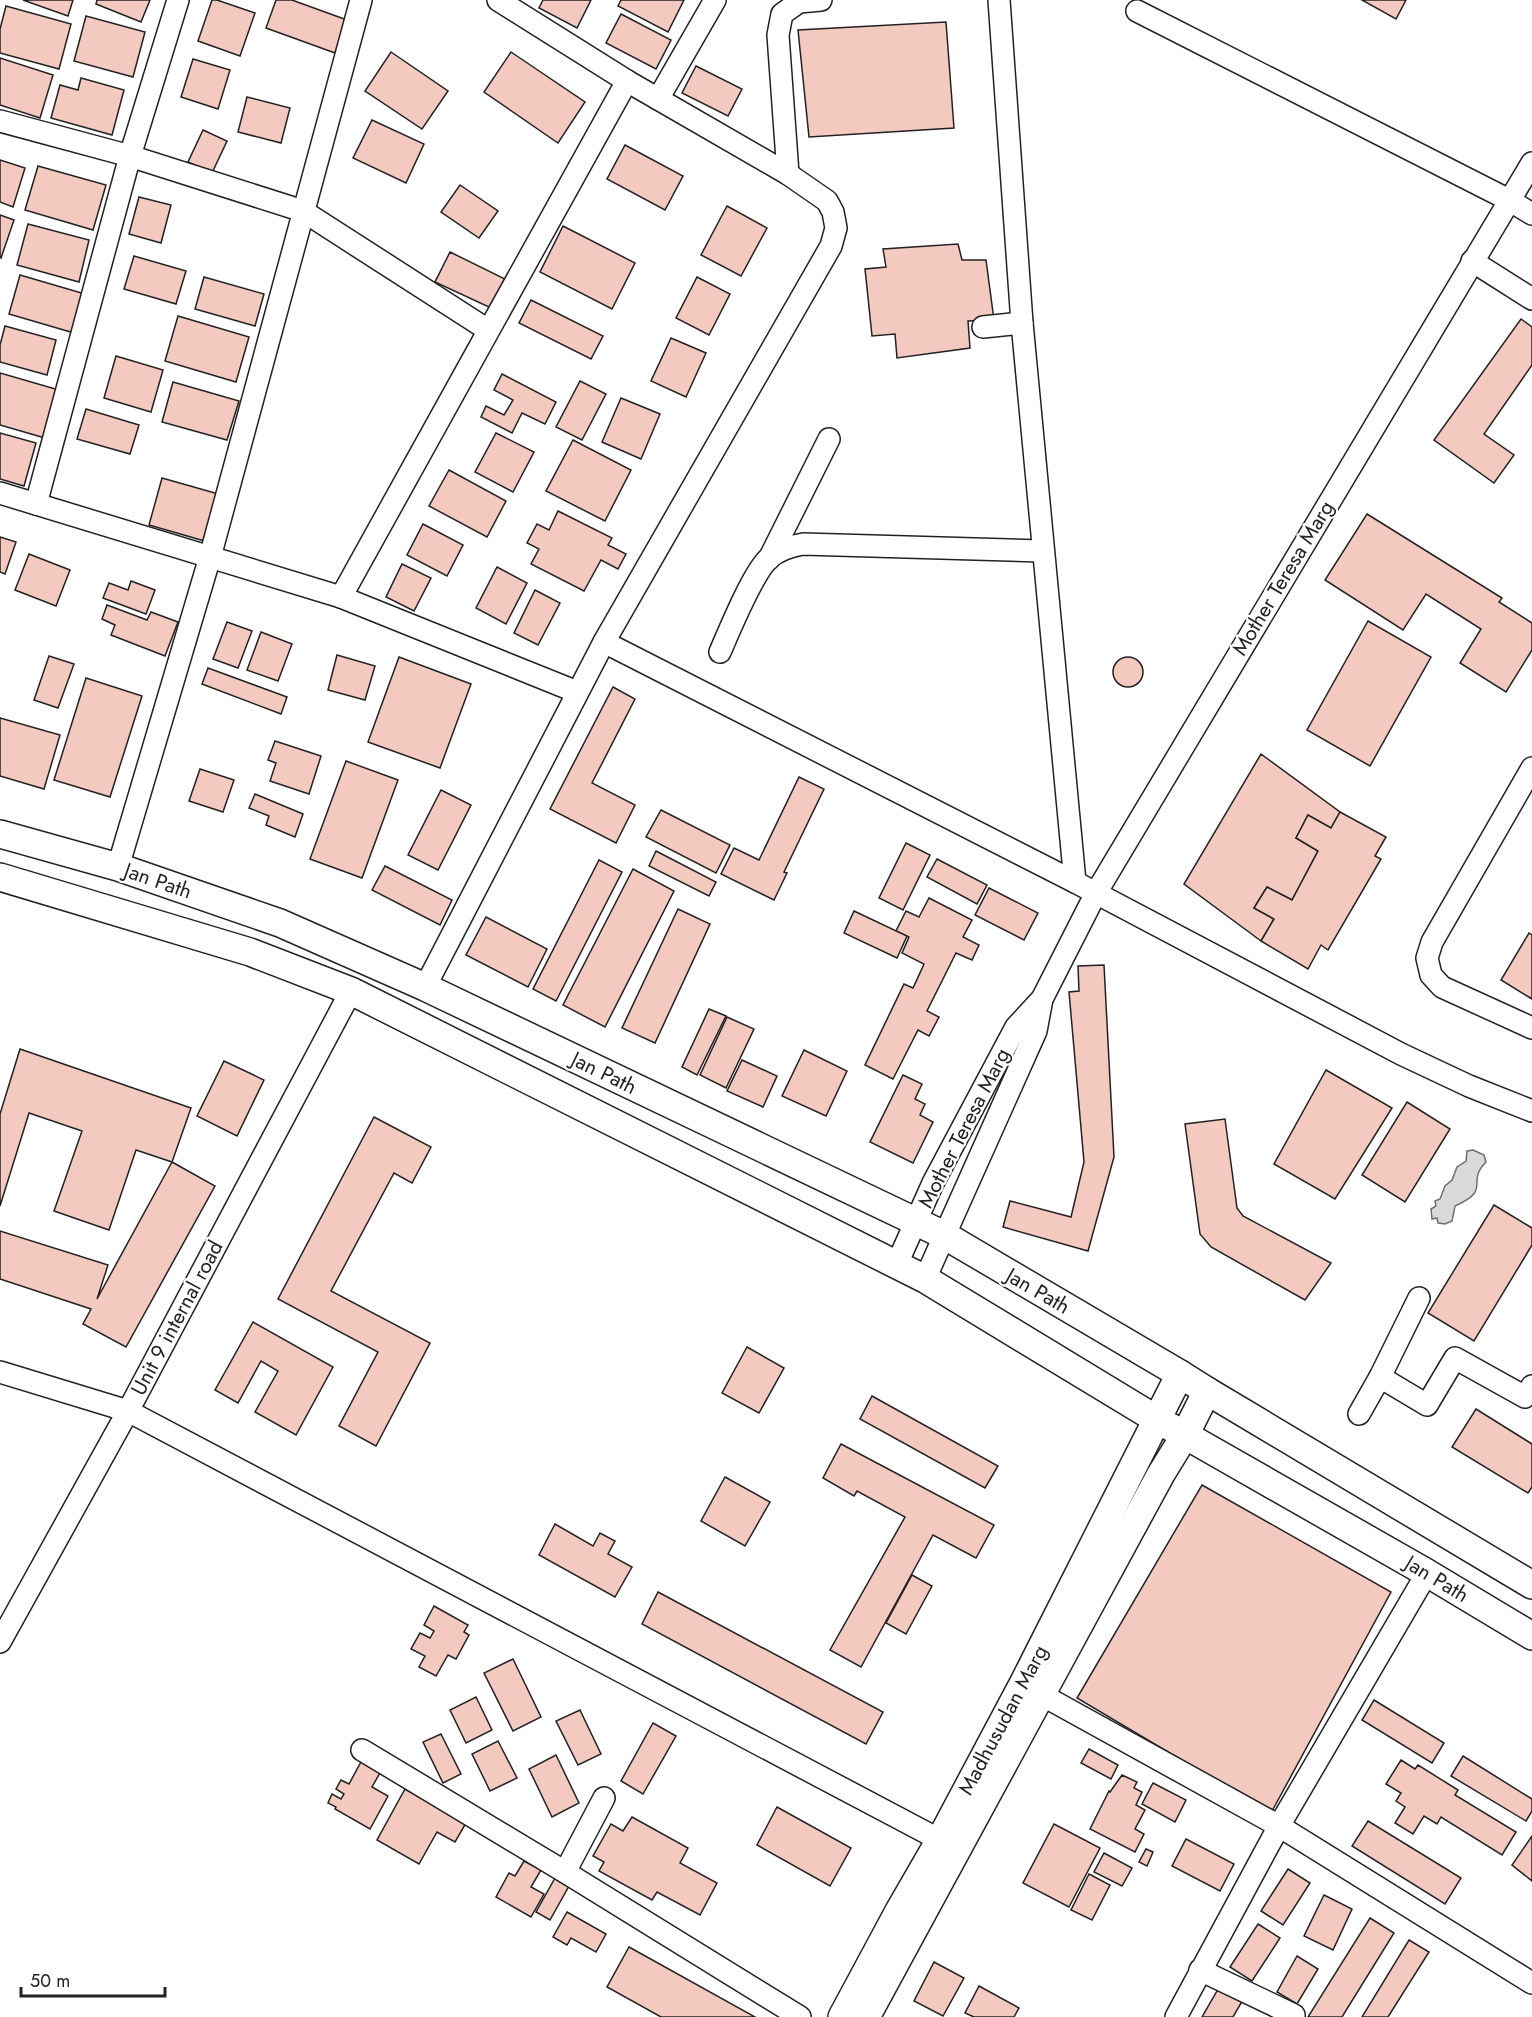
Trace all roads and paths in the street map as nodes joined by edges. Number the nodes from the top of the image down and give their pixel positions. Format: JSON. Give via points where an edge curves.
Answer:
{"nodes":[{"id":1,"x":178,"y":0,"type":"edge"},
{"id":2,"x":361,"y":0,"type":"edge"},
{"id":3,"x":715,"y":0,"type":"edge"},
{"id":4,"x":820,"y":0,"type":"edge"},
{"id":5,"x":999,"y":0,"type":"edge"},
{"id":6,"x":506,"y":2,"type":"edge"},
{"id":7,"x":1137,"y":11,"type":"dead end"},
{"id":8,"x":627,"y":81,"type":"junction"},
{"id":9,"x":658,"y":99,"type":"junction"},
{"id":10,"x":0,"y":121,"type":"edge"},
{"id":11,"x":130,"y":156,"type":"junction"},
{"id":12,"x":1532,"y":163,"type":"edge"},
{"id":13,"x":788,"y":174,"type":"junction"},
{"id":14,"x":1509,"y":200,"type":"junction"},
{"id":15,"x":303,"y":211,"type":"junction"},
{"id":16,"x":1532,"y":214,"type":"edge"},
{"id":17,"x":1472,"y":261,"type":"junction"},
{"id":18,"x":1532,"y":299,"type":"edge"},
{"id":19,"x":1022,"y":323,"type":"junction"},
{"id":20,"x":983,"y":327,"type":"dead end"},
{"id":21,"x":488,"y":330,"type":"junction"},
{"id":22,"x":830,"y":439,"type":"dead end"},
{"id":23,"x":0,"y":493,"type":"edge"},
{"id":24,"x":36,"y":504,"type":"junction"},
{"id":25,"x":1042,"y":551,"type":"junction"},
{"id":26,"x":210,"y":557,"type":"junction"},
{"id":27,"x":768,"y":559,"type":"junction"},
{"id":28,"x":341,"y":597,"type":"junction"},
{"id":29,"x":604,"y":642,"type":"junction"},
{"id":30,"x":720,"y":652,"type":"dead end"},
{"id":31,"x":577,"y":692,"type":"junction"},
{"id":32,"x":1532,"y":768,"type":"edge"},
{"id":33,"x":0,"y":834,"type":"edge"},
{"id":34,"x":118,"y":867,"type":"junction"},
{"id":35,"x":0,"y":877,"type":"edge"},
{"id":36,"x":1075,"y":882,"type":"junction"},
{"id":37,"x":1096,"y":893,"type":"junction"},
{"id":38,"x":425,"y":987,"type":"junction"},
{"id":39,"x":351,"y":991,"type":"junction"},
{"id":40,"x":1042,"y":999,"type":"junction"},
{"id":41,"x":1532,"y":1028,"type":"edge"},
{"id":42,"x":1532,"y":1111,"type":"edge"},
{"id":43,"x":915,"y":1223,"type":"junction"},
{"id":44,"x":944,"y":1235,"type":"junction"},
{"id":45,"x":896,"y":1266,"type":"junction"},
{"id":46,"x":925,"y":1279,"type":"junction"},
{"id":47,"x":1419,"y":1298,"type":"dead end"},
{"id":48,"x":0,"y":1372,"type":"edge"},
{"id":49,"x":1180,"y":1374,"type":"junction"},
{"id":50,"x":1380,"y":1377,"type":"junction"},
{"id":51,"x":1532,"y":1386,"type":"edge"},
{"id":52,"x":1207,"y":1391,"type":"junction"},
{"id":53,"x":128,"y":1411,"type":"junction"},
{"id":54,"x":1359,"y":1413,"type":"dead end"},
{"id":55,"x":1156,"y":1419,"type":"junction"},
{"id":56,"x":1185,"y":1435,"type":"junction"},
{"id":57,"x":1428,"y":1573,"type":"junction"},
{"id":58,"x":1532,"y":1585,"type":"edge"},
{"id":59,"x":1532,"y":1636,"type":"edge"},
{"id":60,"x":0,"y":1642,"type":"edge"},
{"id":61,"x":1042,"y":1695,"type":"junction"},
{"id":62,"x":362,"y":1750,"type":"dead end"},
{"id":63,"x":604,"y":1798,"type":"dead end"},
{"id":64,"x":1279,"y":1826,"type":"junction"},
{"id":65,"x":940,"y":1840,"type":"junction"},
{"id":66,"x":565,"y":1872,"type":"junction"},
{"id":67,"x":1200,"y":1970,"type":"junction"},
{"id":68,"x":1532,"y":1983,"type":"edge"},
{"id":69,"x":1294,"y":2015,"type":"dead end"},
{"id":70,"x":800,"y":2017,"type":"edge"},
{"id":71,"x":842,"y":2017,"type":"edge"},
{"id":72,"x":866,"y":2017,"type":"edge"},
{"id":73,"x":1176,"y":2017,"type":"edge"}],
"edges":[{"from":1,"to":11,"type":"street"},
{"from":2,"to":15,"type":"street"},
{"from":3,"to":9,"type":"street"},
{"from":4,"to":13,"type":"street","via":[[799,2],[782,14],[778,35]]},
{"from":5,"to":19,"type":"street"},
{"from":6,"to":8,"type":"street"},
{"from":7,"to":14,"type":"street"},
{"from":8,"to":9,"type":"street"},
{"from":8,"to":21,"type":"street"},
{"from":9,"to":13,"type":"street"},
{"from":10,"to":11,"type":"street"},
{"from":11,"to":15,"type":"street"},
{"from":11,"to":24,"type":"street"},
{"from":12,"to":14,"type":"street","name":"Mother Teresa Marg"},
{"from":13,"to":29,"type":"street","via":[[827,201],[836,228],[831,246]]},
{"from":14,"to":16,"type":"street"},
{"from":14,"to":17,"type":"street","name":"Mother Teresa Marg"},
{"from":15,"to":21,"type":"street"},
{"from":15,"to":26,"type":"street"},
{"from":17,"to":18,"type":"street"},
{"from":17,"to":37,"type":"street","name":"Mother Teresa Marg"},
{"from":19,"to":20,"type":"street"},
{"from":19,"to":25,"type":"street"},
{"from":21,"to":28,"type":"street"},
{"from":22,"to":27,"type":"street"},
{"from":23,"to":24,"type":"street"},
{"from":24,"to":26,"type":"street"},
{"from":25,"to":27,"type":"street","via":[[803,544]]},
{"from":25,"to":36,"type":"street"},
{"from":26,"to":28,"type":"street"},
{"from":26,"to":34,"type":"street"},
{"from":27,"to":30,"type":"street"},
{"from":28,"to":31,"type":"street"},
{"from":29,"to":31,"type":"street"},
{"from":29,"to":36,"type":"street"},
{"from":31,"to":38,"type":"street"},
{"from":32,"to":41,"type":"street","via":[[1432,942],[1427,958],[1431,975],[1442,987]]},
{"from":33,"to":34,"type":"main road","name":"Jan Path"},
{"from":34,"to":38,"type":"main road","name":"Jan Path","via":[[280,923]]},
{"from":35,"to":39,"type":"main road","name":"Jan Path","via":[[250,952]]},
{"from":36,"to":37,"type":"street"},
{"from":37,"to":40,"type":"street","name":"Mother Teresa Marg"},
{"from":37,"to":42,"type":"street","via":[[1401,1054]]},
{"from":38,"to":43,"type":"main road","name":"Jan Path"},
{"from":39,"to":45,"type":"main road","name":"Jan Path"},
{"from":39,"to":53,"type":"street","name":"Unit 9 internal road"},
{"from":40,"to":43,"type":"street","name":"Mother Teresa Marg","via":[[1016,1027]]},
{"from":40,"to":44,"type":"street","name":"Mother Teresa Marg","via":[[1036,1031]]},
{"from":43,"to":44,"type":"main road","name":"Jan Path"},
{"from":43,"to":45,"type":"street","name":"Mother Teresa Marg"},
{"from":44,"to":46,"type":"street","name":"Mother Teresa Marg"},
{"from":44,"to":49,"type":"main road","name":"Jan Path"},
{"from":45,"to":46,"type":"main road","name":"Jan Path"},
{"from":46,"to":55,"type":"main road","name":"Jan Path"},
{"from":47,"to":50,"type":"street"},
{"from":48,"to":53,"type":"street"},
{"from":49,"to":52,"type":"main road","name":"Jan Path"},
{"from":49,"to":55,"type":"main road","name":"Madhusudan Marg"},
{"from":50,"to":51,"type":"street","via":[[1427,1405],[1455,1358],[1525,1397]]},
{"from":50,"to":54,"type":"street"},
{"from":52,"to":56,"type":"main road","name":"Madhusudan Marg"},
{"from":52,"to":58,"type":"main road"},
{"from":53,"to":60,"type":"street","name":"Unit 9 internal road"},
{"from":53,"to":65,"type":"street"},
{"from":55,"to":56,"type":"main road","name":"Jan Path"},
{"from":55,"to":65,"type":"main road","name":"Madhusudan Marg"},
{"from":56,"to":57,"type":"main road","name":"Jan Path"},
{"from":56,"to":61,"type":"main road","name":"Madhusudan Marg"},
{"from":57,"to":59,"type":"main road","name":"Jan Path"},
{"from":57,"to":64,"type":"street"},
{"from":61,"to":64,"type":"street"},
{"from":61,"to":72,"type":"main road","name":"Madhusudan Marg"},
{"from":62,"to":66,"type":"street"},
{"from":63,"to":66,"type":"street"},
{"from":64,"to":67,"type":"street"},
{"from":64,"to":68,"type":"street"},
{"from":65,"to":71,"type":"main road","name":"Madhusudan Marg"},
{"from":66,"to":70,"type":"street"},
{"from":67,"to":69,"type":"street"},
{"from":67,"to":73,"type":"street"}]}
